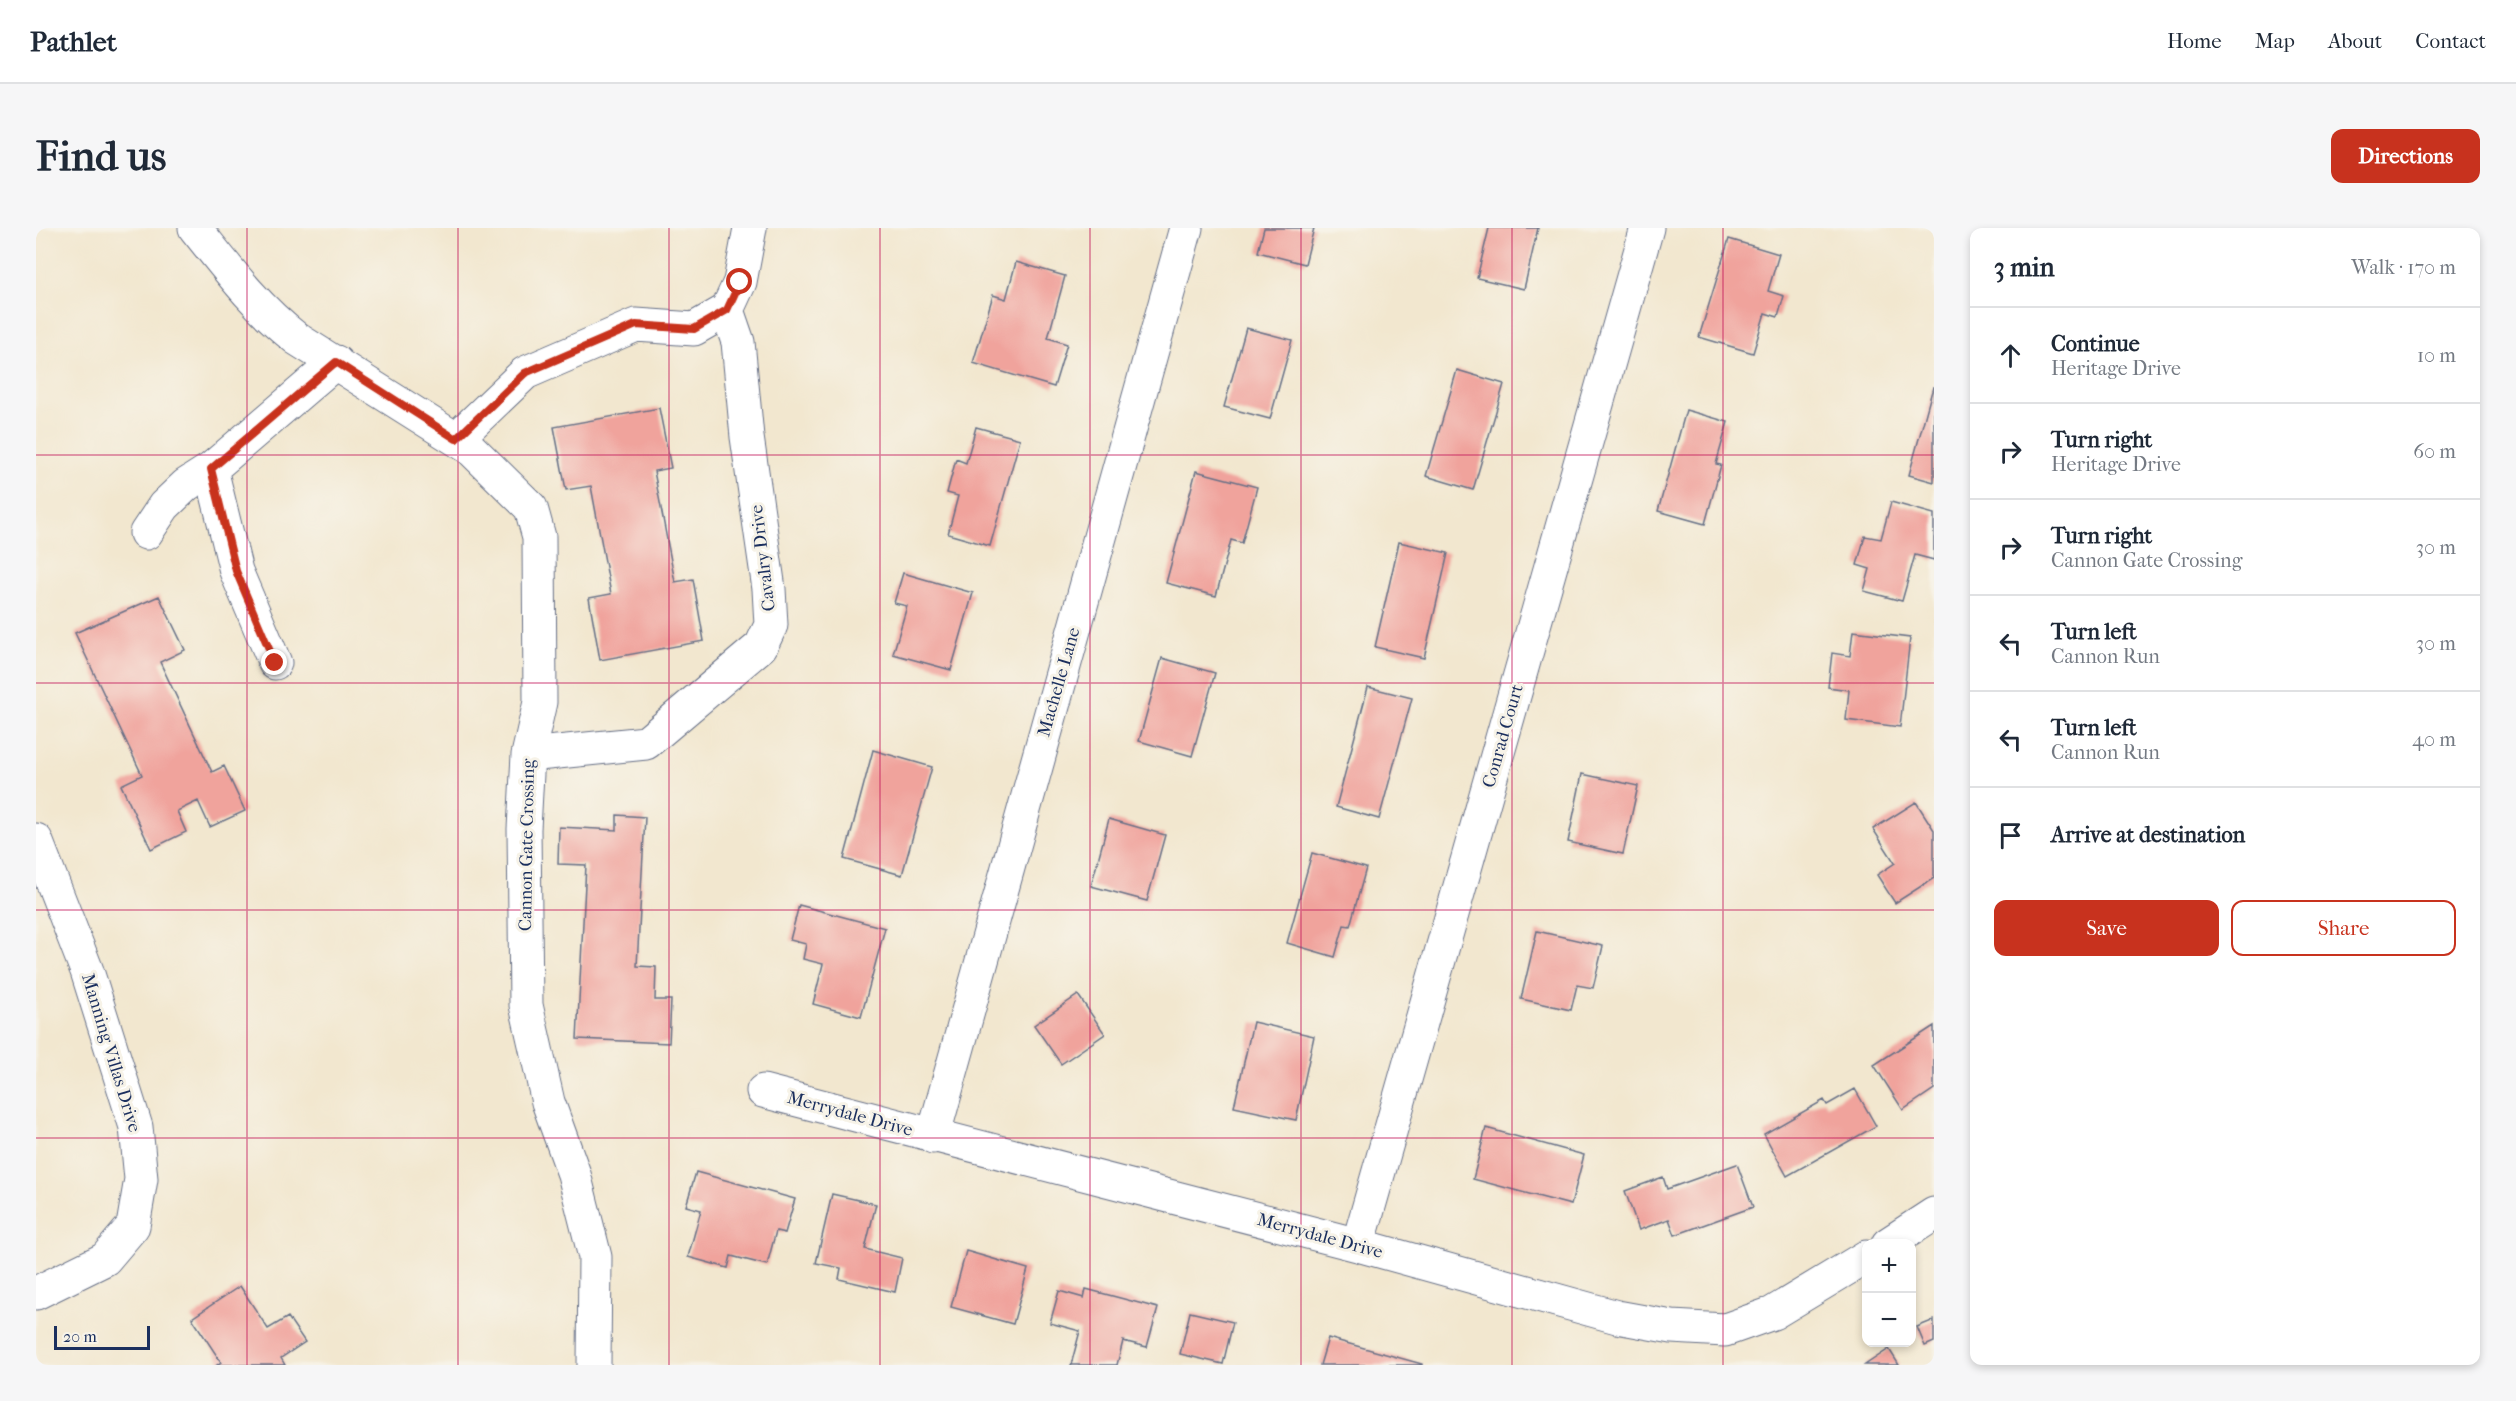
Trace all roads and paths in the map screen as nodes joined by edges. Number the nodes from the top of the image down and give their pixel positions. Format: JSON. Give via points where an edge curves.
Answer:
{"nodes":[{"id":1,"x":195,"y":228,"type":"edge"},
{"id":2,"x":750,"y":228,"type":"edge"},
{"id":3,"x":1185,"y":228,"type":"edge"},
{"id":4,"x":1647,"y":228,"type":"edge"},
{"id":5,"x":727,"y":310,"type":"junction"},
{"id":6,"x":336,"y":362,"type":"junction"},
{"id":7,"x":456,"y":439,"type":"junction"},
{"id":8,"x":211,"y":469,"type":"junction"},
{"id":9,"x":146,"y":533,"type":"dead end"},
{"id":10,"x":275,"y":663,"type":"dead end"},
{"id":11,"x":528,"y":755,"type":"junction"},
{"id":12,"x":36,"y":840,"type":"edge"},
{"id":13,"x":763,"y":1091,"type":"dead end"},
{"id":14,"x":933,"y":1137,"type":"junction"},
{"id":15,"x":1934,"y":1214,"type":"edge"},
{"id":16,"x":1896,"y":1239,"type":"edge"},
{"id":17,"x":1358,"y":1245,"type":"junction"},
{"id":18,"x":1862,"y":1259,"type":"edge"},
{"id":19,"x":36,"y":1293,"type":"edge"},
{"id":20,"x":594,"y":1365,"type":"edge"}],
"edges":[{"from":1,"to":6,"type":"street","name":"Cannon Gate Crossing","via":[[244,291],[271,318]]},
{"from":2,"to":5,"type":"street","via":[[740,282]]},
{"from":3,"to":14,"type":"street","name":"Machelle Lane"},
{"from":4,"to":17,"type":"street","name":"Conrad Court"},
{"from":5,"to":7,"type":"street","via":[[694,329],[636,325],[525,373]]},
{"from":5,"to":11,"type":"street","name":"Cavalry Drive","via":[[738,342],[747,437],[770,589],[771,625],[761,646],[646,743]]},
{"from":6,"to":7,"type":"street","name":"Cannon Gate Crossing"},
{"from":6,"to":8,"type":"street"},
{"from":7,"to":11,"type":"street","name":"Cannon Gate Crossing","via":[[531,508],[539,537],[540,702]]},
{"from":8,"to":9,"type":"street","via":[[164,506]]},
{"from":8,"to":10,"type":"street","via":[[236,571]]},
{"from":11,"to":20,"type":"street","name":"Cannon Gate Crossing","via":[[524,829],[526,1005],[548,1102],[574,1174],[595,1257]]},
{"from":12,"to":19,"type":"street","name":"Manning Villas Drive","via":[[87,971],[136,1127],[141,1179],[133,1226],[105,1259]]},
{"from":13,"to":14,"type":"street","name":"Merrydale Drive"},
{"from":14,"to":17,"type":"street","name":"Merrydale Drive"},
{"from":15,"to":16,"type":"street"},
{"from":17,"to":18,"type":"street","name":"Merrydale Drive","via":[[1617,1317],[1672,1327],[1725,1330],[1773,1313]]}]}
